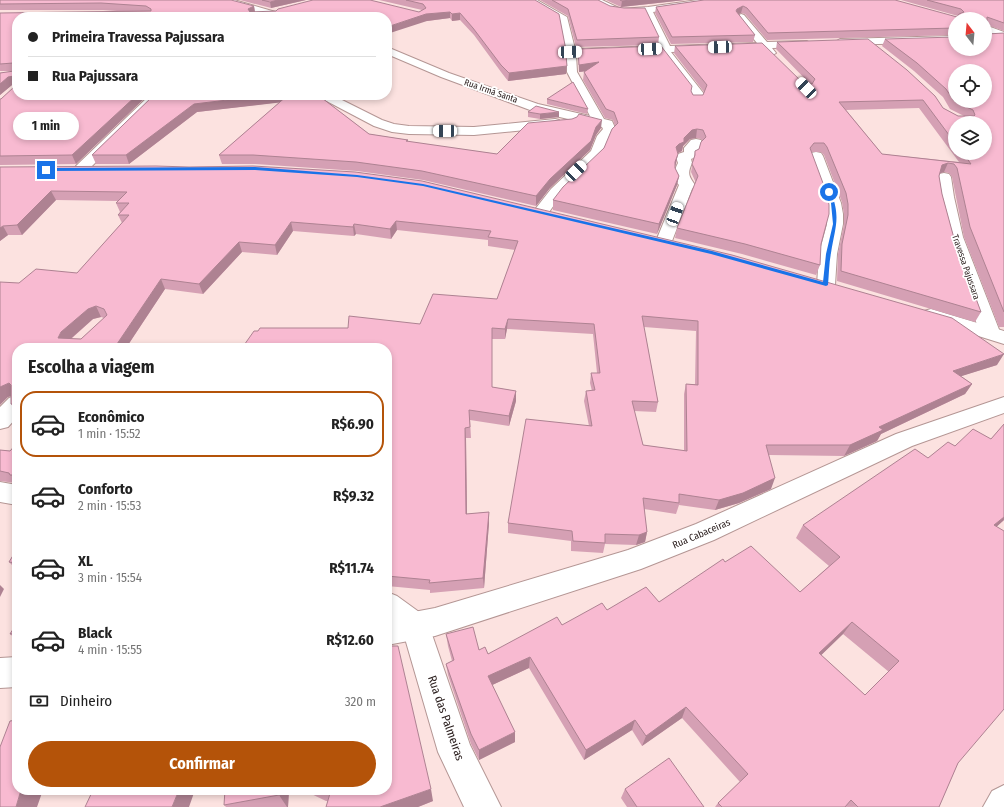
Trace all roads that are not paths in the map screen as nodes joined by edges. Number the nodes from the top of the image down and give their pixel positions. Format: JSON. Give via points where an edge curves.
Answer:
{"nodes":[{"id":1,"x":225,"y":0,"type":"edge"},
{"id":2,"x":531,"y":0,"type":"edge"},
{"id":3,"x":596,"y":0,"type":"edge"},
{"id":4,"x":716,"y":0,"type":"edge"},
{"id":5,"x":288,"y":8,"type":"edge"},
{"id":6,"x":648,"y":10,"type":"junction"},
{"id":7,"x":266,"y":12,"type":"edge"},
{"id":8,"x":273,"y":12,"type":"edge"},
{"id":9,"x":741,"y":17,"type":"edge"},
{"id":10,"x":992,"y":31,"type":"edge"},
{"id":11,"x":1004,"y":36,"type":"edge"},
{"id":12,"x":992,"y":37,"type":"edge"},
{"id":13,"x":948,"y":39,"type":"edge"},
{"id":14,"x":867,"y":41,"type":"junction"},
{"id":15,"x":764,"y":46,"type":"junction"},
{"id":16,"x":666,"y":48,"type":"junction"},
{"id":17,"x":879,"y":50,"type":"edge"},
{"id":18,"x":392,"y":52,"type":"edge"},
{"id":19,"x":570,"y":52,"type":"junction"},
{"id":20,"x":779,"y":61,"type":"edge"},
{"id":21,"x":697,"y":99,"type":"edge"},
{"id":22,"x":152,"y":100,"type":"edge"},
{"id":23,"x":333,"y":100,"type":"edge"},
{"id":24,"x":599,"y":121,"type":"junction"},
{"id":25,"x":696,"y":143,"type":"dead end"},
{"id":26,"x":816,"y":156,"type":"edge"},
{"id":27,"x":84,"y":168,"type":"edge"},
{"id":28,"x":944,"y":177,"type":"edge"},
{"id":29,"x":558,"y":216,"type":"edge"},
{"id":30,"x":665,"y":241,"type":"edge"},
{"id":31,"x":826,"y":285,"type":"edge"},
{"id":32,"x":915,"y":311,"type":"edge"},
{"id":33,"x":997,"y":335,"type":"edge"},
{"id":34,"x":1004,"y":405,"type":"edge"},
{"id":35,"x":12,"y":408,"type":"edge"},
{"id":36,"x":0,"y":421,"type":"edge"},
{"id":37,"x":0,"y":492,"type":"edge"},
{"id":38,"x":12,"y":494,"type":"edge"},
{"id":39,"x":392,"y":613,"type":"edge"},
{"id":40,"x":402,"y":629,"type":"edge"},
{"id":41,"x":12,"y":672,"type":"edge"},
{"id":42,"x":0,"y":673,"type":"edge"},
{"id":43,"x":1004,"y":803,"type":"edge"},
{"id":44,"x":483,"y":807,"type":"edge"},
{"id":45,"x":1001,"y":807,"type":"edge"}],
"edges":[{"from":1,"to":7,"type":"street"},
{"from":2,"to":19,"type":"street","via":[[564,19]]},
{"from":3,"to":6,"type":"street","via":[[620,12]]},
{"from":4,"to":6,"type":"street"},
{"from":5,"to":8,"type":"street"},
{"from":6,"to":16,"type":"street"},
{"from":9,"to":15,"type":"street"},
{"from":10,"to":11,"type":"street"},
{"from":11,"to":12,"type":"street"},
{"from":13,"to":14,"type":"street"},
{"from":14,"to":15,"type":"street"},
{"from":14,"to":17,"type":"street"},
{"from":15,"to":16,"type":"street"},
{"from":15,"to":20,"type":"street"},
{"from":16,"to":19,"type":"street"},
{"from":16,"to":21,"type":"street","via":[[666,52],[698,94]]},
{"from":18,"to":24,"type":"street","name":"Rua Irmã Santa","via":[[445,75],[534,107]]},
{"from":19,"to":24,"type":"street","via":[[573,75]]},
{"from":22,"to":27,"type":"street"},
{"from":23,"to":24,"type":"street","via":[[378,123],[409,130],[474,131],[536,124]]},
{"from":24,"to":29,"type":"street","via":[[608,124],[610,130],[602,140],[597,153],[535,210]]},
{"from":25,"to":30,"type":"street","via":[[691,148],[691,154],[683,157],[683,180],[688,185],[685,187]]},
{"from":26,"to":31,"type":"street","via":[[834,203],[835,214]]},
{"from":28,"to":33,"type":"street","name":"Travessa Pajussara","via":[[945,199],[956,242]]},
{"from":32,"to":33,"type":"street"},
{"from":34,"to":40,"type":"street","name":"Rua Cabaceiras","via":[[904,440],[705,532],[638,558],[546,589]]},
{"from":35,"to":36,"type":"street"},
{"from":37,"to":38,"type":"street"},
{"from":39,"to":40,"type":"street"},
{"from":40,"to":44,"type":"street","name":"Rua das Palmeiras","via":[[455,752]]},
{"from":41,"to":42,"type":"street"},
{"from":43,"to":45,"type":"street"}]}
